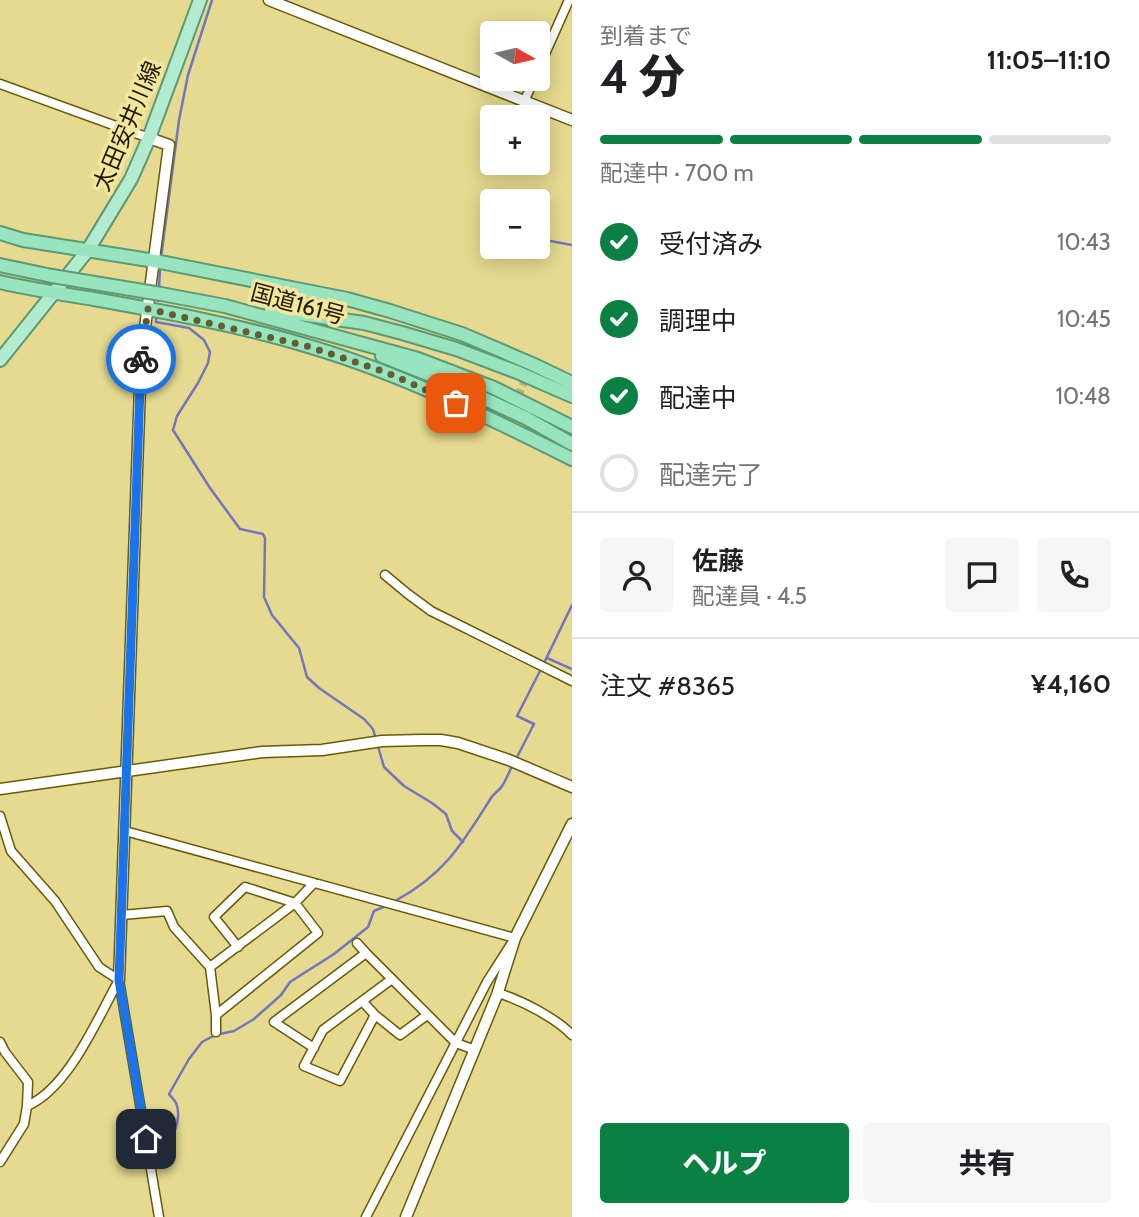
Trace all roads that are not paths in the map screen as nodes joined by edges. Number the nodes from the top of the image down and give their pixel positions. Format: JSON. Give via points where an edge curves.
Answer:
{"nodes":[{"id":1,"x":200,"y":0,"type":"edge"},
{"id":2,"x":269,"y":0,"type":"edge"},
{"id":3,"x":569,"y":0,"type":"edge"},
{"id":4,"x":550,"y":43,"type":"edge"},
{"id":5,"x":0,"y":84,"type":"edge"},
{"id":6,"x":529,"y":91,"type":"edge"},
{"id":7,"x":524,"y":102,"type":"junction"},
{"id":8,"x":572,"y":120,"type":"edge"},
{"id":9,"x":149,"y":138,"type":"junction"},
{"id":10,"x":0,"y":233,"type":"edge"},
{"id":11,"x":88,"y":250,"type":"junction"},
{"id":12,"x":155,"y":261,"type":"junction"},
{"id":13,"x":0,"y":265,"type":"edge"},
{"id":14,"x":0,"y":282,"type":"edge"},
{"id":15,"x":54,"y":292,"type":"junction"},
{"id":16,"x":225,"y":306,"type":"junction"},
{"id":17,"x":148,"y":309,"type":"junction"},
{"id":18,"x":335,"y":336,"type":"junction"},
{"id":19,"x":0,"y":360,"type":"edge"},
{"id":20,"x":572,"y":383,"type":"edge"},
{"id":21,"x":572,"y":396,"type":"edge"},
{"id":22,"x":572,"y":427,"type":"edge"},
{"id":23,"x":572,"y":444,"type":"edge"},
{"id":24,"x":572,"y":458,"type":"edge"},
{"id":25,"x":385,"y":575,"type":"dead end"},
{"id":26,"x":572,"y":681,"type":"edge"},
{"id":27,"x":127,"y":771,"type":"junction"},
{"id":28,"x":572,"y":787,"type":"edge"},
{"id":29,"x":0,"y":789,"type":"edge"},
{"id":30,"x":0,"y":816,"type":"edge"},
{"id":31,"x":572,"y":824,"type":"edge"},
{"id":32,"x":125,"y":831,"type":"junction"},
{"id":33,"x":314,"y":883,"type":"junction"},
{"id":34,"x":295,"y":903,"type":"junction"},
{"id":35,"x":122,"y":915,"type":"junction"},
{"id":36,"x":515,"y":937,"type":"junction"},
{"id":37,"x":357,"y":943,"type":"dead end"},
{"id":38,"x":237,"y":947,"type":"junction"},
{"id":39,"x":366,"y":953,"type":"junction"},
{"id":40,"x":210,"y":967,"type":"junction"},
{"id":41,"x":392,"y":979,"type":"junction"},
{"id":42,"x":119,"y":980,"type":"junction"},
{"id":43,"x":498,"y":993,"type":"junction"},
{"id":44,"x":363,"y":1002,"type":"junction"},
{"id":45,"x":216,"y":1015,"type":"junction"},
{"id":46,"x":375,"y":1015,"type":"junction"},
{"id":47,"x":427,"y":1015,"type":"junction"},
{"id":48,"x":216,"y":1032,"type":"dead end"},
{"id":49,"x":572,"y":1035,"type":"edge"},
{"id":50,"x":0,"y":1042,"type":"edge"},
{"id":51,"x":456,"y":1044,"type":"junction"},
{"id":52,"x":314,"y":1048,"type":"junction"},
{"id":53,"x":475,"y":1050,"type":"junction"},
{"id":54,"x":27,"y":1106,"type":"junction"},
{"id":55,"x":0,"y":1162,"type":"edge"},
{"id":56,"x":159,"y":1217,"type":"edge"},
{"id":57,"x":366,"y":1217,"type":"edge"},
{"id":58,"x":405,"y":1217,"type":"edge"}],
"edges":[{"from":1,"to":9,"type":"main road","name":"太田安井川線"},
{"from":2,"to":7,"type":"street"},
{"from":3,"to":4,"type":"street"},
{"from":5,"to":9,"type":"street"},
{"from":6,"to":7,"type":"street"},
{"from":7,"to":8,"type":"street"},
{"from":9,"to":11,"type":"main road","name":"太田安井川線","via":[[131,179]]},
{"from":9,"to":12,"type":"street","via":[[170,145]]},
{"from":10,"to":11,"type":"highway"},
{"from":11,"to":12,"type":"highway"},
{"from":11,"to":15,"type":"main road","name":"太田安井川線"},
{"from":12,"to":17,"type":"street"},
{"from":12,"to":20,"type":"highway","via":[[390,311],[462,334],[530,370]]},
{"from":13,"to":16,"type":"highway","name":"国道161号","bridge":true},
{"from":14,"to":15,"type":"highway"},
{"from":15,"to":17,"type":"highway"},
{"from":15,"to":19,"type":"main road","name":"太田安井川線"},
{"from":16,"to":18,"type":"highway","name":"国道161号"},
{"from":16,"to":21,"type":"highway","via":[[364,323],[456,349]]},
{"from":17,"to":24,"type":"highway","via":[[364,363],[507,422]]},
{"from":17,"to":27,"type":"street","via":[[141,358]]},
{"from":18,"to":22,"type":"highway","name":"国道161号","via":[[463,376]]},
{"from":18,"to":23,"type":"highway","via":[[455,385]]},
{"from":25,"to":26,"type":"street","via":[[431,611]]},
{"from":27,"to":28,"type":"street","via":[[262,752],[441,740]]},
{"from":27,"to":29,"type":"street"},
{"from":27,"to":32,"type":"street"},
{"from":30,"to":42,"type":"street","via":[[11,851],[55,901],[99,967]]},
{"from":31,"to":36,"type":"street"},
{"from":32,"to":33,"type":"street"},
{"from":32,"to":35,"type":"street"},
{"from":33,"to":34,"type":"street"},
{"from":33,"to":36,"type":"street"},
{"from":34,"to":38,"type":"street"},
{"from":34,"to":38,"type":"street","via":[[245,887],[214,917]]},
{"from":34,"to":45,"type":"street","via":[[318,933]]},
{"from":35,"to":40,"type":"street","via":[[167,911],[174,927]]},
{"from":35,"to":42,"type":"street"},
{"from":36,"to":43,"type":"street"},
{"from":36,"to":51,"type":"street"},
{"from":37,"to":39,"type":"street"},
{"from":38,"to":40,"type":"street"},
{"from":39,"to":41,"type":"street"},
{"from":39,"to":52,"type":"street","via":[[274,1022]]},
{"from":40,"to":45,"type":"street"},
{"from":41,"to":44,"type":"street"},
{"from":41,"to":47,"type":"street"},
{"from":42,"to":54,"type":"street","via":[[74,1063],[60,1082]]},
{"from":42,"to":56,"type":"street"},
{"from":43,"to":49,"type":"street","via":[[516,999]]},
{"from":43,"to":53,"type":"street"},
{"from":44,"to":46,"type":"street"},
{"from":44,"to":52,"type":"street","via":[[323,1030]]},
{"from":45,"to":48,"type":"street"},
{"from":46,"to":47,"type":"street","via":[[400,1035]]},
{"from":46,"to":52,"type":"street","via":[[340,1082],[304,1066]]},
{"from":47,"to":51,"type":"street"},
{"from":50,"to":54,"type":"street","via":[[28,1082]]},
{"from":51,"to":53,"type":"street"},
{"from":51,"to":57,"type":"street"},
{"from":53,"to":58,"type":"street"},
{"from":54,"to":55,"type":"street","via":[[24,1124]]}]}
